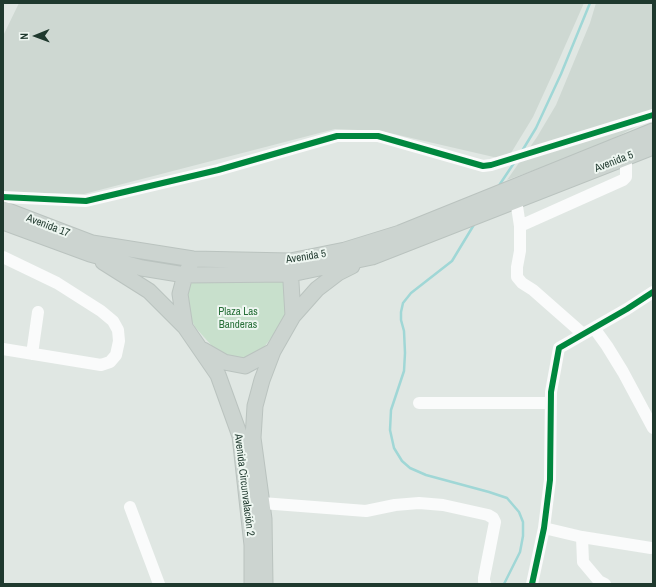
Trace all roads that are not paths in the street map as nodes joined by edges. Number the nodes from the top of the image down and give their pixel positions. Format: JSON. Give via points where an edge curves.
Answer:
{"nodes":[{"id":1,"x":653,"y":114,"type":"edge"},
{"id":2,"x":653,"y":131,"type":"edge"},
{"id":3,"x":653,"y":147,"type":"edge"},
{"id":4,"x":626,"y":158,"type":"junction"},
{"id":5,"x":3,"y":197,"type":"edge"},
{"id":6,"x":516,"y":200,"type":"junction"},
{"id":7,"x":3,"y":209,"type":"edge"},
{"id":8,"x":3,"y":222,"type":"edge"},
{"id":9,"x":520,"y":226,"type":"junction"},
{"id":10,"x":91,"y":249,"type":"junction"},
{"id":11,"x":3,"y":257,"type":"edge"},
{"id":12,"x":372,"y":257,"type":"junction"},
{"id":13,"x":193,"y":259,"type":"junction"},
{"id":14,"x":291,"y":267,"type":"junction"},
{"id":15,"x":185,"y":275,"type":"junction"},
{"id":16,"x":653,"y":292,"type":"edge"},
{"id":17,"x":38,"y":312,"type":"dead end"},
{"id":18,"x":293,"y":316,"type":"junction"},
{"id":19,"x":185,"y":327,"type":"junction"},
{"id":20,"x":588,"y":331,"type":"junction"},
{"id":21,"x":3,"y":348,"type":"edge"},
{"id":22,"x":200,"y":348,"type":"junction"},
{"id":23,"x":272,"y":351,"type":"junction"},
{"id":24,"x":32,"y":354,"type":"junction"},
{"id":25,"x":419,"y":402,"type":"dead end"},
{"id":26,"x":551,"y":403,"type":"junction"},
{"id":27,"x":653,"y":428,"type":"edge"},
{"id":28,"x":262,"y":503,"type":"junction"},
{"id":29,"x":130,"y":507,"type":"dead end"},
{"id":30,"x":544,"y":528,"type":"junction"},
{"id":31,"x":582,"y":537,"type":"junction"},
{"id":32,"x":652,"y":548,"type":"dead end"},
{"id":33,"x":159,"y":584,"type":"edge"},
{"id":34,"x":252,"y":584,"type":"edge"},
{"id":35,"x":265,"y":584,"type":"edge"},
{"id":36,"x":485,"y":584,"type":"edge"},
{"id":37,"x":532,"y":584,"type":"edge"},
{"id":38,"x":605,"y":584,"type":"edge"}],
"edges":[{"from":1,"to":5,"type":"street","via":[[491,165],[483,166],[378,136],[337,136],[218,170],[86,201]]},
{"from":2,"to":14,"type":"main road","name":"Avenida 5","via":[[400,233]]},
{"from":3,"to":4,"type":"main road","name":"Avenida 5"},
{"from":4,"to":6,"type":"main road","name":"Avenida 5"},
{"from":4,"to":9,"type":"street","via":[[626,177],[623,180]]},
{"from":6,"to":9,"type":"street"},
{"from":6,"to":12,"type":"main road","name":"Avenida 5"},
{"from":7,"to":10,"type":"main road","name":"Avenida 17"},
{"from":8,"to":10,"type":"main road","name":"Avenida 17"},
{"from":9,"to":20,"type":"street","via":[[517,277]]},
{"from":10,"to":13,"type":"main road","name":"Avenida 5"},
{"from":10,"to":15,"type":"main road","name":"Avenida 5","via":[[142,268]]},
{"from":10,"to":19,"type":"main road","name":"Avenida Circunvalación 2","via":[[149,291]]},
{"from":11,"to":24,"type":"street","via":[[57,283],[101,311],[113,321],[118,330],[116,355],[110,362],[101,365]]},
{"from":12,"to":14,"type":"main road","name":"Avenida 5"},
{"from":12,"to":18,"type":"main road","name":"Avenida Circunvalación 2","via":[[338,273],[317,289]]},
{"from":13,"to":14,"type":"main road","name":"Avenida 5"},
{"from":13,"to":15,"type":"main road"},
{"from":14,"to":15,"type":"main road","name":"Avenida 5"},
{"from":14,"to":18,"type":"main road"},
{"from":15,"to":19,"type":"main road","via":[[180,294]]},
{"from":16,"to":20,"type":"street"},
{"from":17,"to":24,"type":"street"},
{"from":18,"to":23,"type":"main road","name":"Avenida Circunvalación 2"},
{"from":19,"to":22,"type":"main road","name":"Avenida Circunvalación 2"},
{"from":20,"to":26,"type":"street","via":[[559,348]]},
{"from":20,"to":27,"type":"street","via":[[607,346]]},
{"from":21,"to":24,"type":"street"},
{"from":22,"to":23,"type":"main road","via":[[224,362],[245,366]]},
{"from":22,"to":34,"type":"main road","name":"Avenida Circunvalación 2","via":[[218,375],[240,436],[252,545]]},
{"from":23,"to":28,"type":"main road","name":"Avenida Circunvalación 2","via":[[255,406],[253,438]]},
{"from":25,"to":26,"type":"street"},
{"from":26,"to":30,"type":"street","via":[[550,480]]},
{"from":28,"to":35,"type":"main road","name":"Avenida Circunvalación 2"},
{"from":28,"to":36,"type":"street","via":[[366,511],[419,503],[443,505],[488,515],[495,522]]},
{"from":29,"to":33,"type":"street"},
{"from":30,"to":31,"type":"street"},
{"from":30,"to":37,"type":"street"},
{"from":31,"to":32,"type":"street"},
{"from":31,"to":38,"type":"street","via":[[583,562],[599,581]]}]}
